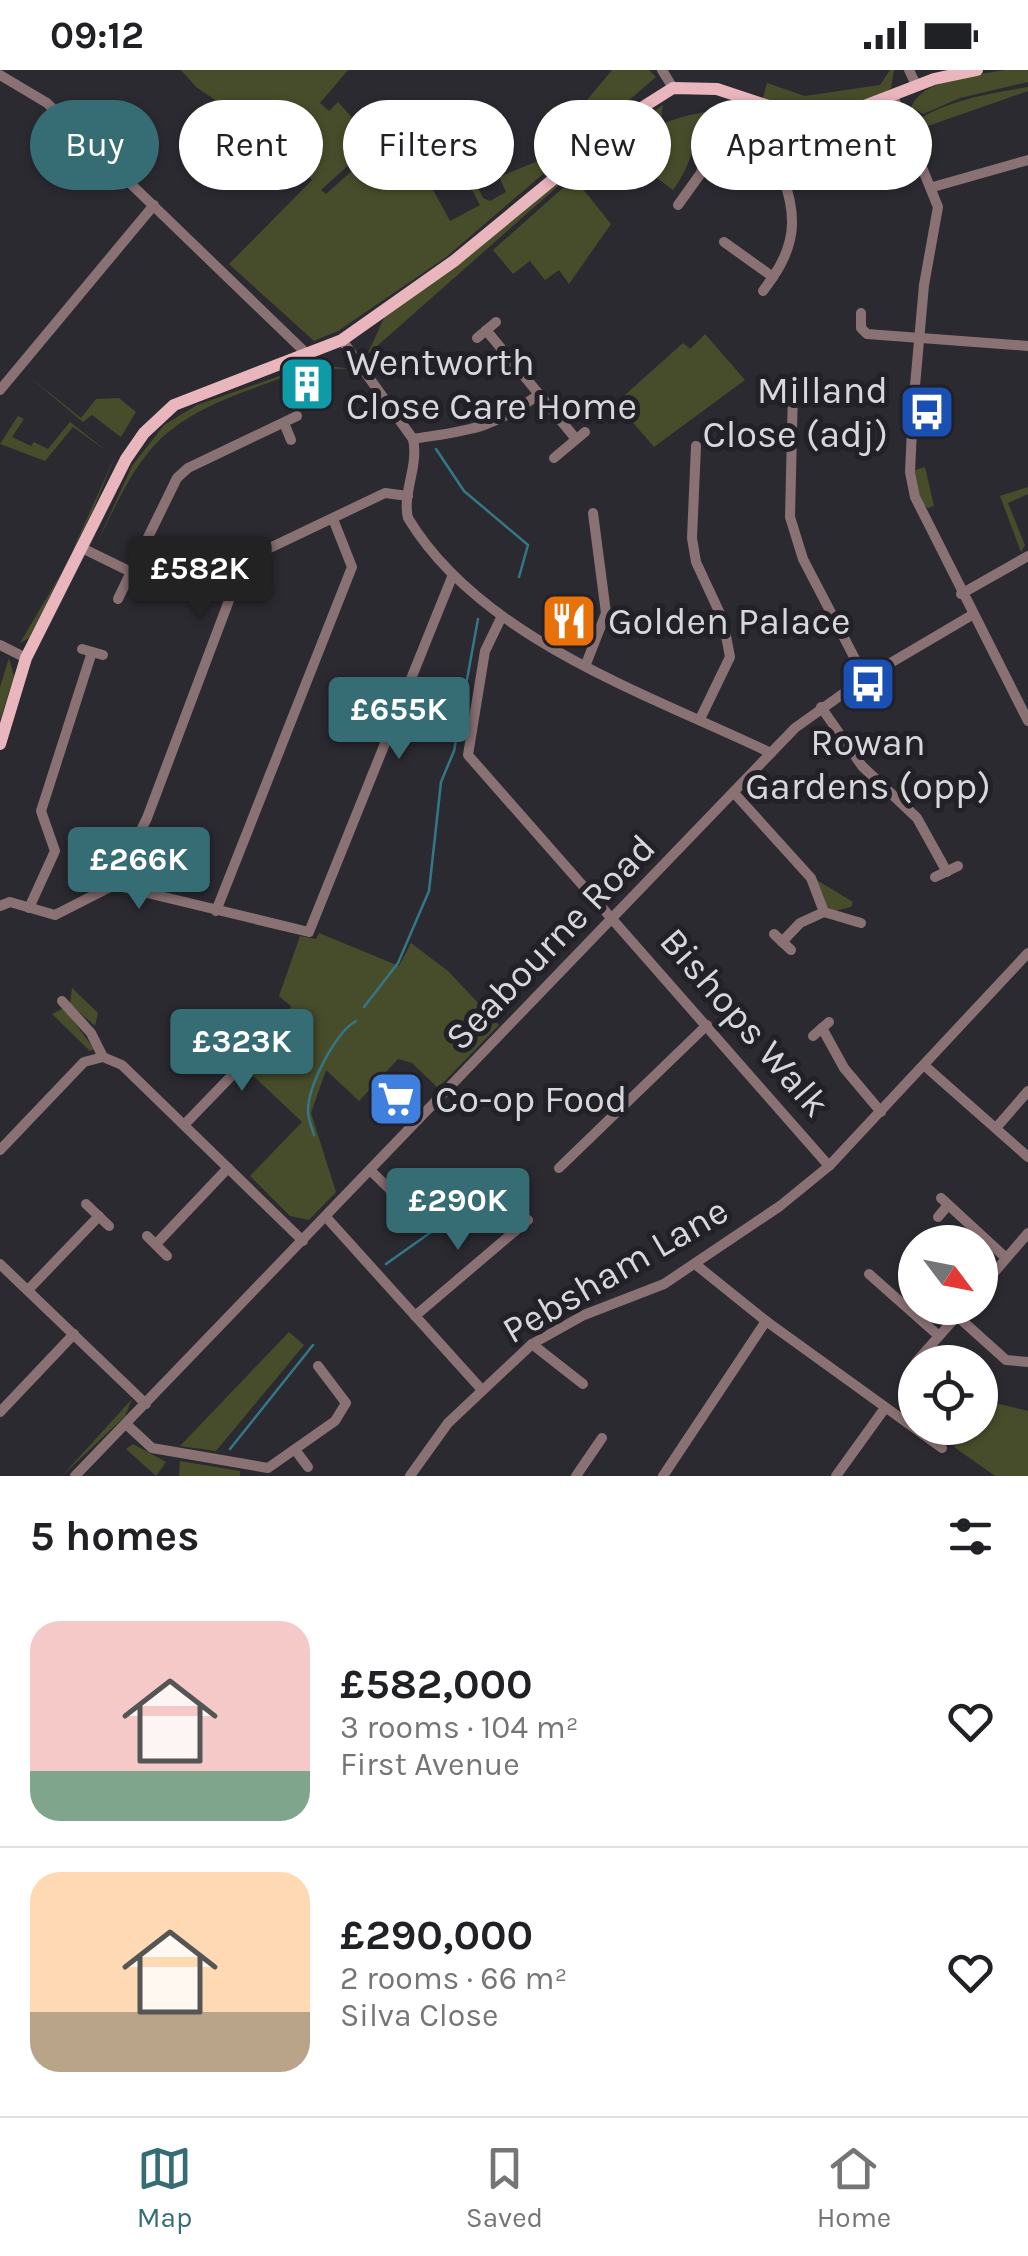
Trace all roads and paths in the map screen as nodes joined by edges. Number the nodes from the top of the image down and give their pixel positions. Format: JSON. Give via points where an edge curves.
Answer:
{"nodes":[{"id":1,"x":662,"y":70,"type":"edge"},
{"id":2,"x":676,"y":70,"type":"edge"},
{"id":3,"x":910,"y":70,"type":"edge"},
{"id":4,"x":976,"y":70,"type":"edge"},
{"id":5,"x":0,"y":75,"type":"edge"},
{"id":6,"x":916,"y":86,"type":"junction"},
{"id":7,"x":673,"y":88,"type":"junction"},
{"id":8,"x":893,"y":96,"type":"junction"},
{"id":9,"x":747,"y":100,"type":"edge"},
{"id":10,"x":882,"y":100,"type":"edge"},
{"id":11,"x":1028,"y":160,"type":"edge"},
{"id":12,"x":691,"y":187,"type":"edge"},
{"id":13,"x":934,"y":187,"type":"junction"},
{"id":14,"x":788,"y":190,"type":"edge"},
{"id":15,"x":154,"y":204,"type":"junction"},
{"id":16,"x":678,"y":205,"type":"dead end"},
{"id":17,"x":724,"y":242,"type":"dead end"},
{"id":18,"x":773,"y":277,"type":"junction"},
{"id":19,"x":763,"y":291,"type":"dead end"},
{"id":20,"x":861,"y":313,"type":"dead end"},
{"id":21,"x":486,"y":330,"type":"dead end"},
{"id":22,"x":919,"y":336,"type":"junction"},
{"id":23,"x":342,"y":340,"type":"junction"},
{"id":24,"x":1028,"y":346,"type":"edge"},
{"id":25,"x":308,"y":355,"type":"junction"},
{"id":26,"x":0,"y":390,"type":"edge"},
{"id":27,"x":792,"y":390,"type":"dead end"},
{"id":28,"x":538,"y":395,"type":"junction"},
{"id":29,"x":297,"y":416,"type":"dead end"},
{"id":30,"x":284,"y":423,"type":"junction"},
{"id":31,"x":413,"y":439,"type":"junction"},
{"id":32,"x":291,"y":440,"type":"dead end"},
{"id":33,"x":696,"y":446,"type":"dead end"},
{"id":34,"x":554,"y":458,"type":"dead end"},
{"id":35,"x":408,"y":496,"type":"junction"},
{"id":36,"x":333,"y":519,"type":"junction"},
{"id":37,"x":597,"y":519,"type":"dead end"},
{"id":38,"x":82,"y":548,"type":"junction"},
{"id":39,"x":1028,"y":556,"type":"edge"},
{"id":40,"x":131,"y":572,"type":"junction"},
{"id":41,"x":452,"y":577,"type":"junction"},
{"id":42,"x":961,"y":594,"type":"junction"},
{"id":43,"x":118,"y":599,"type":"dead end"},
{"id":44,"x":972,"y":615,"type":"junction"},
{"id":45,"x":501,"y":618,"type":"junction"},
{"id":46,"x":0,"y":645,"type":"edge"},
{"id":47,"x":92,"y":652,"type":"dead end"},
{"id":48,"x":26,"y":658,"type":"junction"},
{"id":49,"x":586,"y":664,"type":"junction"},
{"id":50,"x":865,"y":678,"type":"junction"},
{"id":51,"x":821,"y":706,"type":"junction"},
{"id":52,"x":700,"y":719,"type":"junction"},
{"id":53,"x":1028,"y":720,"type":"edge"},
{"id":54,"x":0,"y":744,"type":"edge"},
{"id":55,"x":771,"y":753,"type":"junction"},
{"id":56,"x":735,"y":794,"type":"junction"},
{"id":57,"x":935,"y":877,"type":"dead end"},
{"id":58,"x":114,"y":885,"type":"junction"},
{"id":59,"x":858,"y":903,"type":"dead end"},
{"id":60,"x":0,"y":906,"type":"edge"},
{"id":61,"x":30,"y":908,"type":"junction"},
{"id":62,"x":216,"y":910,"type":"junction"},
{"id":63,"x":824,"y":912,"type":"junction"},
{"id":64,"x":615,"y":918,"type":"junction"},
{"id":65,"x":782,"y":942,"type":"dead end"},
{"id":66,"x":1028,"y":953,"type":"edge"},
{"id":67,"x":62,"y":1001,"type":"dead end"},
{"id":68,"x":707,"y":1024,"type":"junction"},
{"id":69,"x":821,"y":1029,"type":"dead end"},
{"id":70,"x":272,"y":1034,"type":"dead end"},
{"id":71,"x":103,"y":1058,"type":"junction"},
{"id":72,"x":925,"y":1066,"type":"junction"},
{"id":73,"x":1028,"y":1091,"type":"edge"},
{"id":74,"x":882,"y":1112,"type":"junction"},
{"id":75,"x":184,"y":1125,"type":"junction"},
{"id":76,"x":996,"y":1128,"type":"junction"},
{"id":77,"x":0,"y":1150,"type":"edge"},
{"id":78,"x":1028,"y":1157,"type":"edge"},
{"id":79,"x":829,"y":1166,"type":"junction"},
{"id":80,"x":228,"y":1168,"type":"junction"},
{"id":81,"x":372,"y":1172,"type":"junction"},
{"id":82,"x":574,"y":1172,"type":"dead end"},
{"id":83,"x":414,"y":1182,"type":"dead end"},
{"id":84,"x":398,"y":1198,"type":"junction"},
{"id":85,"x":86,"y":1204,"type":"dead end"},
{"id":86,"x":408,"y":1208,"type":"dead end"},
{"id":87,"x":99,"y":1216,"type":"junction"},
{"id":88,"x":504,"y":1216,"type":"dead end"},
{"id":89,"x":326,"y":1217,"type":"junction"},
{"id":90,"x":938,"y":1217,"type":"dead end"},
{"id":91,"x":528,"y":1220,"type":"dead end"},
{"id":92,"x":109,"y":1226,"type":"dead end"},
{"id":93,"x":515,"y":1230,"type":"junction"},
{"id":94,"x":1028,"y":1233,"type":"edge"},
{"id":95,"x":303,"y":1240,"type":"junction"},
{"id":96,"x":168,"y":1256,"type":"dead end"},
{"id":97,"x":1006,"y":1258,"type":"junction"},
{"id":98,"x":0,"y":1264,"type":"edge"},
{"id":99,"x":695,"y":1264,"type":"junction"},
{"id":100,"x":998,"y":1267,"type":"edge"},
{"id":101,"x":890,"y":1273,"type":"dead end"},
{"id":102,"x":869,"y":1274,"type":"dead end"},
{"id":103,"x":880,"y":1284,"type":"junction"},
{"id":104,"x":28,"y":1290,"type":"junction"},
{"id":105,"x":415,"y":1316,"type":"junction"},
{"id":106,"x":766,"y":1321,"type":"junction"},
{"id":107,"x":948,"y":1325,"type":"edge"},
{"id":108,"x":972,"y":1325,"type":"edge"},
{"id":109,"x":74,"y":1334,"type":"junction"},
{"id":110,"x":938,"y":1336,"type":"junction"},
{"id":111,"x":532,"y":1344,"type":"junction"},
{"id":112,"x":930,"y":1345,"type":"edge"},
{"id":113,"x":1028,"y":1362,"type":"edge"},
{"id":114,"x":318,"y":1366,"type":"dead end"},
{"id":115,"x":583,"y":1384,"type":"dead end"},
{"id":116,"x":482,"y":1390,"type":"junction"},
{"id":117,"x":146,"y":1404,"type":"junction"},
{"id":118,"x":885,"y":1408,"type":"junction"},
{"id":119,"x":0,"y":1412,"type":"edge"},
{"id":120,"x":126,"y":1424,"type":"junction"},
{"id":121,"x":602,"y":1438,"type":"dead end"},
{"id":122,"x":942,"y":1448,"type":"dead end"},
{"id":123,"x":296,"y":1451,"type":"junction"},
{"id":124,"x":308,"y":1468,"type":"dead end"},
{"id":125,"x":74,"y":1476,"type":"edge"},
{"id":126,"x":410,"y":1476,"type":"edge"},
{"id":127,"x":576,"y":1476,"type":"edge"},
{"id":128,"x":662,"y":1476,"type":"edge"},
{"id":129,"x":836,"y":1476,"type":"edge"}],
"edges":[{"from":1,"to":7,"type":"street"},
{"from":2,"to":7,"type":"street"},
{"from":3,"to":6,"type":"street"},
{"from":4,"to":6,"type":"main road"},
{"from":5,"to":15,"type":"street","via":[[47,103]]},
{"from":6,"to":8,"type":"main road"},
{"from":7,"to":9,"type":"main road","via":[[716,89]]},
{"from":7,"to":23,"type":"main road","via":[[454,262]]},
{"from":8,"to":10,"type":"main road"},
{"from":8,"to":13,"type":"street"},
{"from":11,"to":13,"type":"street"},
{"from":12,"to":16,"type":"street"},
{"from":13,"to":22,"type":"street","via":[[936,228]]},
{"from":14,"to":18,"type":"street","via":[[794,210],[788,252]]},
{"from":15,"to":25,"type":"street"},
{"from":15,"to":26,"type":"street"},
{"from":17,"to":18,"type":"street"},
{"from":18,"to":19,"type":"street"},
{"from":20,"to":22,"type":"street","via":[[867,334]]},
{"from":21,"to":28,"type":"street"},
{"from":22,"to":24,"type":"street"},
{"from":22,"to":42,"type":"street","via":[[910,472],[923,520]]},
{"from":23,"to":25,"type":"main road"},
{"from":23,"to":31,"type":"street"},
{"from":25,"to":38,"type":"main road","via":[[193,396],[158,418],[126,458]]},
{"from":27,"to":50,"type":"street","via":[[790,518],[803,559]]},
{"from":28,"to":31,"type":"street","via":[[502,421]]},
{"from":28,"to":34,"type":"street","via":[[581,436]]},
{"from":29,"to":30,"type":"street"},
{"from":30,"to":32,"type":"street"},
{"from":30,"to":40,"type":"street","via":[[177,478]]},
{"from":31,"to":35,"type":"street"},
{"from":33,"to":52,"type":"street","via":[[690,461],[692,538],[730,656]]},
{"from":35,"to":36,"type":"street","via":[[385,494]]},
{"from":35,"to":41,"type":"street","via":[[408,518]]},
{"from":36,"to":58,"type":"street","via":[[242,566],[147,818]]},
{"from":36,"to":62,"type":"street","via":[[352,567]]},
{"from":37,"to":49,"type":"street","via":[[606,613]]},
{"from":38,"to":40,"type":"street"},
{"from":38,"to":48,"type":"main road"},
{"from":39,"to":42,"type":"street"},
{"from":40,"to":43,"type":"street"},
{"from":41,"to":45,"type":"street"},
{"from":41,"to":62,"type":"street","via":[[310,932]]},
{"from":42,"to":44,"type":"street"},
{"from":44,"to":50,"type":"street","name":"Seabourne Road"},
{"from":44,"to":53,"type":"street"},
{"from":45,"to":49,"type":"street"},
{"from":45,"to":64,"type":"street","name":"Bishops Walk","via":[[484,651],[468,755]]},
{"from":46,"to":48,"type":"street"},
{"from":47,"to":61,"type":"street","via":[[41,811],[55,851]]},
{"from":48,"to":54,"type":"main road"},
{"from":49,"to":52,"type":"street"},
{"from":50,"to":51,"type":"street","name":"Seabourne Road"},
{"from":51,"to":55,"type":"street","name":"Seabourne Road"},
{"from":51,"to":57,"type":"street","via":[[862,766],[917,818],[953,869]]},
{"from":52,"to":55,"type":"street"},
{"from":55,"to":56,"type":"street","name":"Seabourne Road"},
{"from":56,"to":63,"type":"street","via":[[811,878]]},
{"from":56,"to":64,"type":"street","name":"Seabourne Road"},
{"from":58,"to":61,"type":"street","via":[[55,915]]},
{"from":58,"to":62,"type":"street"},
{"from":59,"to":63,"type":"street","via":[[856,920]]},
{"from":60,"to":61,"type":"street"},
{"from":63,"to":65,"type":"street"},
{"from":64,"to":68,"type":"street","name":"Bishops Walk"},
{"from":64,"to":81,"type":"street","name":"Seabourne Road"},
{"from":66,"to":72,"type":"street","name":"Pebsham Lane"},
{"from":67,"to":71,"type":"street"},
{"from":68,"to":79,"type":"street","name":"Bishops Walk"},
{"from":68,"to":82,"type":"street","via":[[562,1165]]},
{"from":69,"to":74,"type":"street"},
{"from":70,"to":75,"type":"street","via":[[258,1040]]},
{"from":71,"to":75,"type":"street","via":[[122,1065]]},
{"from":71,"to":77,"type":"street","via":[[84,1062]]},
{"from":72,"to":74,"type":"street","name":"Pebsham Lane"},
{"from":72,"to":76,"type":"street"},
{"from":73,"to":76,"type":"street"},
{"from":74,"to":79,"type":"street","name":"Pebsham Lane"},
{"from":75,"to":80,"type":"street"},
{"from":76,"to":78,"type":"street"},
{"from":79,"to":99,"type":"street","name":"Pebsham Lane"},
{"from":80,"to":95,"type":"street"},
{"from":80,"to":96,"type":"street","via":[[151,1240]]},
{"from":81,"to":84,"type":"street"},
{"from":81,"to":89,"type":"street","name":"Seabourne Road"},
{"from":83,"to":84,"type":"street"},
{"from":84,"to":86,"type":"street"},
{"from":85,"to":87,"type":"street"},
{"from":87,"to":92,"type":"street"},
{"from":87,"to":104,"type":"street"},
{"from":88,"to":93,"type":"street"},
{"from":89,"to":95,"type":"street","name":"Seabourne Road"},
{"from":89,"to":105,"type":"street"},
{"from":90,"to":97,"type":"street","via":[[944,1202]]},
{"from":91,"to":93,"type":"street"},
{"from":93,"to":105,"type":"street"},
{"from":94,"to":97,"type":"street"},
{"from":95,"to":117,"type":"street","name":"Seabourne Road"},
{"from":97,"to":100,"type":"street"},
{"from":98,"to":104,"type":"street"},
{"from":99,"to":106,"type":"street"},
{"from":99,"to":111,"type":"street","name":"Pebsham Lane"},
{"from":101,"to":103,"type":"street"},
{"from":102,"to":103,"type":"street"},
{"from":103,"to":110,"type":"street"},
{"from":104,"to":109,"type":"street"},
{"from":105,"to":116,"type":"street"},
{"from":106,"to":118,"type":"street"},
{"from":106,"to":128,"type":"street"},
{"from":107,"to":110,"type":"street"},
{"from":108,"to":113,"type":"street","via":[[1006,1360]]},
{"from":109,"to":117,"type":"street"},
{"from":109,"to":119,"type":"street"},
{"from":110,"to":112,"type":"street"},
{"from":111,"to":115,"type":"street"},
{"from":111,"to":116,"type":"street","name":"Pebsham Lane"},
{"from":114,"to":123,"type":"street","via":[[346,1403],[335,1422]]},
{"from":116,"to":126,"type":"street","name":"Pebsham Lane","via":[[435,1438]]},
{"from":117,"to":120,"type":"street","name":"Seabourne Road"},
{"from":118,"to":122,"type":"street"},
{"from":118,"to":129,"type":"street"},
{"from":120,"to":123,"type":"street","via":[[152,1448],[268,1468]]},
{"from":120,"to":125,"type":"street","name":"Seabourne Road"},
{"from":121,"to":127,"type":"street"},
{"from":123,"to":124,"type":"street"}]}
